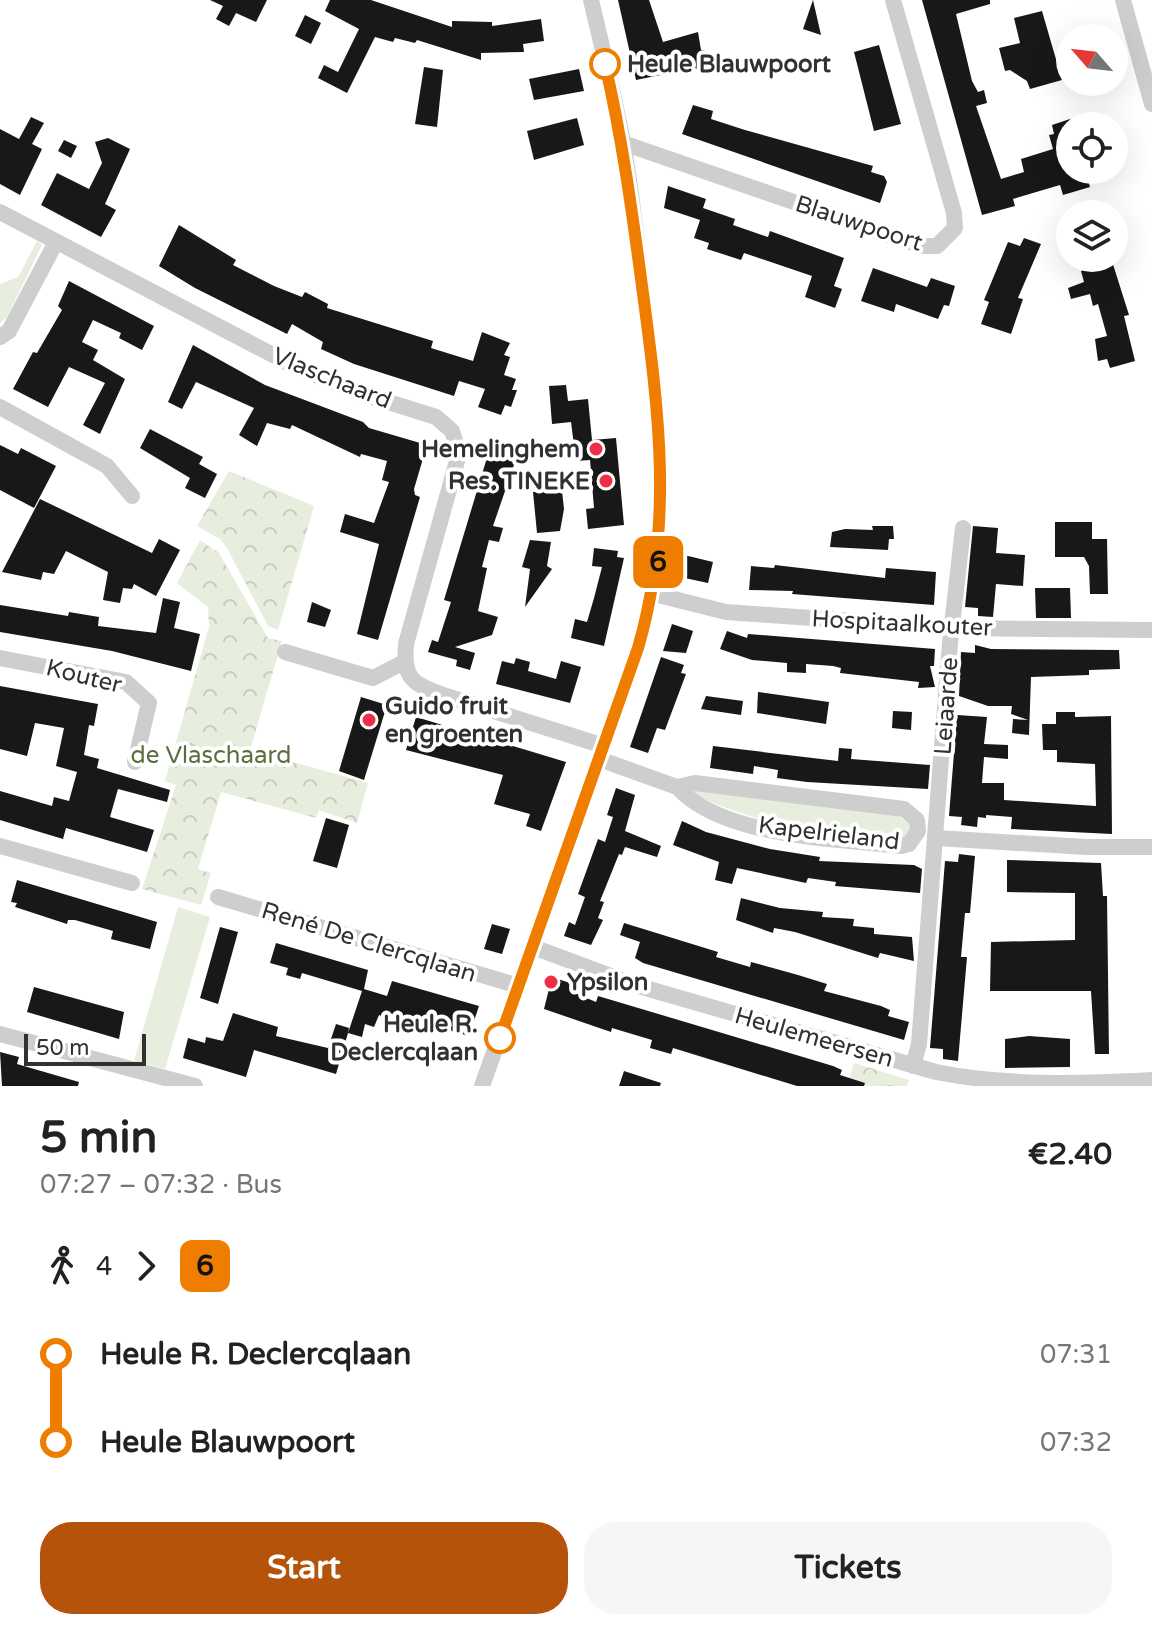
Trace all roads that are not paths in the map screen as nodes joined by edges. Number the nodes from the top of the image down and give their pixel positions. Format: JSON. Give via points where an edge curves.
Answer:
{"nodes":[{"id":1,"x":591,"y":0,"type":"edge"},
{"id":2,"x":893,"y":0,"type":"edge"},
{"id":3,"x":1123,"y":0,"type":"edge"},
{"id":4,"x":1152,"y":104,"type":"edge"},
{"id":5,"x":623,"y":143,"type":"junction"},
{"id":6,"x":0,"y":212,"type":"edge"},
{"id":7,"x":56,"y":242,"type":"junction"},
{"id":8,"x":0,"y":337,"type":"edge"},
{"id":9,"x":0,"y":407,"type":"edge"},
{"id":10,"x":132,"y":496,"type":"dead end"},
{"id":11,"x":963,"y":528,"type":"dead end"},
{"id":12,"x":654,"y":594,"type":"junction"},
{"id":13,"x":954,"y":628,"type":"junction"},
{"id":14,"x":1152,"y":630,"type":"edge"},
{"id":15,"x":285,"y":652,"type":"dead end"},
{"id":16,"x":0,"y":658,"type":"edge"},
{"id":17,"x":404,"y":662,"type":"junction"},
{"id":18,"x":602,"y":753,"type":"junction"},
{"id":19,"x":135,"y":762,"type":"dead end"},
{"id":20,"x":677,"y":787,"type":"junction"},
{"id":21,"x":936,"y":838,"type":"junction"},
{"id":22,"x":0,"y":846,"type":"edge"},
{"id":23,"x":1152,"y":847,"type":"edge"},
{"id":24,"x":132,"y":883,"type":"dead end"},
{"id":25,"x":218,"y":897,"type":"dead end"},
{"id":26,"x":533,"y":947,"type":"junction"},
{"id":27,"x":519,"y":986,"type":"junction"},
{"id":28,"x":0,"y":1034,"type":"edge"},
{"id":29,"x":913,"y":1066,"type":"junction"},
{"id":30,"x":1152,"y":1080,"type":"edge"},
{"id":31,"x":997,"y":1084,"type":"edge"},
{"id":32,"x":195,"y":1086,"type":"edge"},
{"id":33,"x":482,"y":1086,"type":"edge"}],
"edges":[{"from":1,"to":5,"type":"street"},
{"from":2,"to":5,"type":"street","name":"Blauwpoort","via":[[954,213],[955,228],[937,246],[921,246]]},
{"from":3,"to":4,"type":"street"},
{"from":5,"to":12,"type":"street","via":[[661,468],[662,531]]},
{"from":6,"to":7,"type":"street","name":"Vlaschaard"},
{"from":7,"to":8,"type":"street","via":[[9,331]]},
{"from":7,"to":17,"type":"street","name":"Vlaschaard","via":[[292,365],[436,417],[452,431],[459,454]]},
{"from":9,"to":10,"type":"street","via":[[107,466]]},
{"from":11,"to":13,"type":"street","name":"Leiaarde"},
{"from":12,"to":13,"type":"street","name":"Hospitaalkouter","via":[[726,612]]},
{"from":12,"to":18,"type":"street"},
{"from":13,"to":14,"type":"street","name":"Hospitaalkouter"},
{"from":13,"to":21,"type":"street","name":"Leiaarde"},
{"from":15,"to":17,"type":"street","via":[[373,678]]},
{"from":16,"to":19,"type":"street","name":"Kouter","via":[[126,682],[149,703]]},
{"from":17,"to":18,"type":"street","via":[[409,677],[421,686]]},
{"from":18,"to":20,"type":"street","name":"Kapelrieland"},
{"from":18,"to":26,"type":"street"},
{"from":20,"to":20,"type":"street","name":"Kapelrieland","via":[[695,783],[904,809],[917,820],[918,831],[901,846],[775,831],[698,804]]},
{"from":21,"to":23,"type":"street"},
{"from":21,"to":29,"type":"street","name":"Leiaarde"},
{"from":22,"to":24,"type":"street"},
{"from":25,"to":27,"type":"street","name":"René De Clercqlaan"},
{"from":26,"to":27,"type":"street"},
{"from":26,"to":29,"type":"street","name":"Heulemeersen","via":[[635,985]]},
{"from":27,"to":33,"type":"street"},
{"from":28,"to":32,"type":"street"},
{"from":29,"to":31,"type":"street","name":"Heulemeersen"},
{"from":30,"to":31,"type":"street","name":"Heulemeersen"}]}
